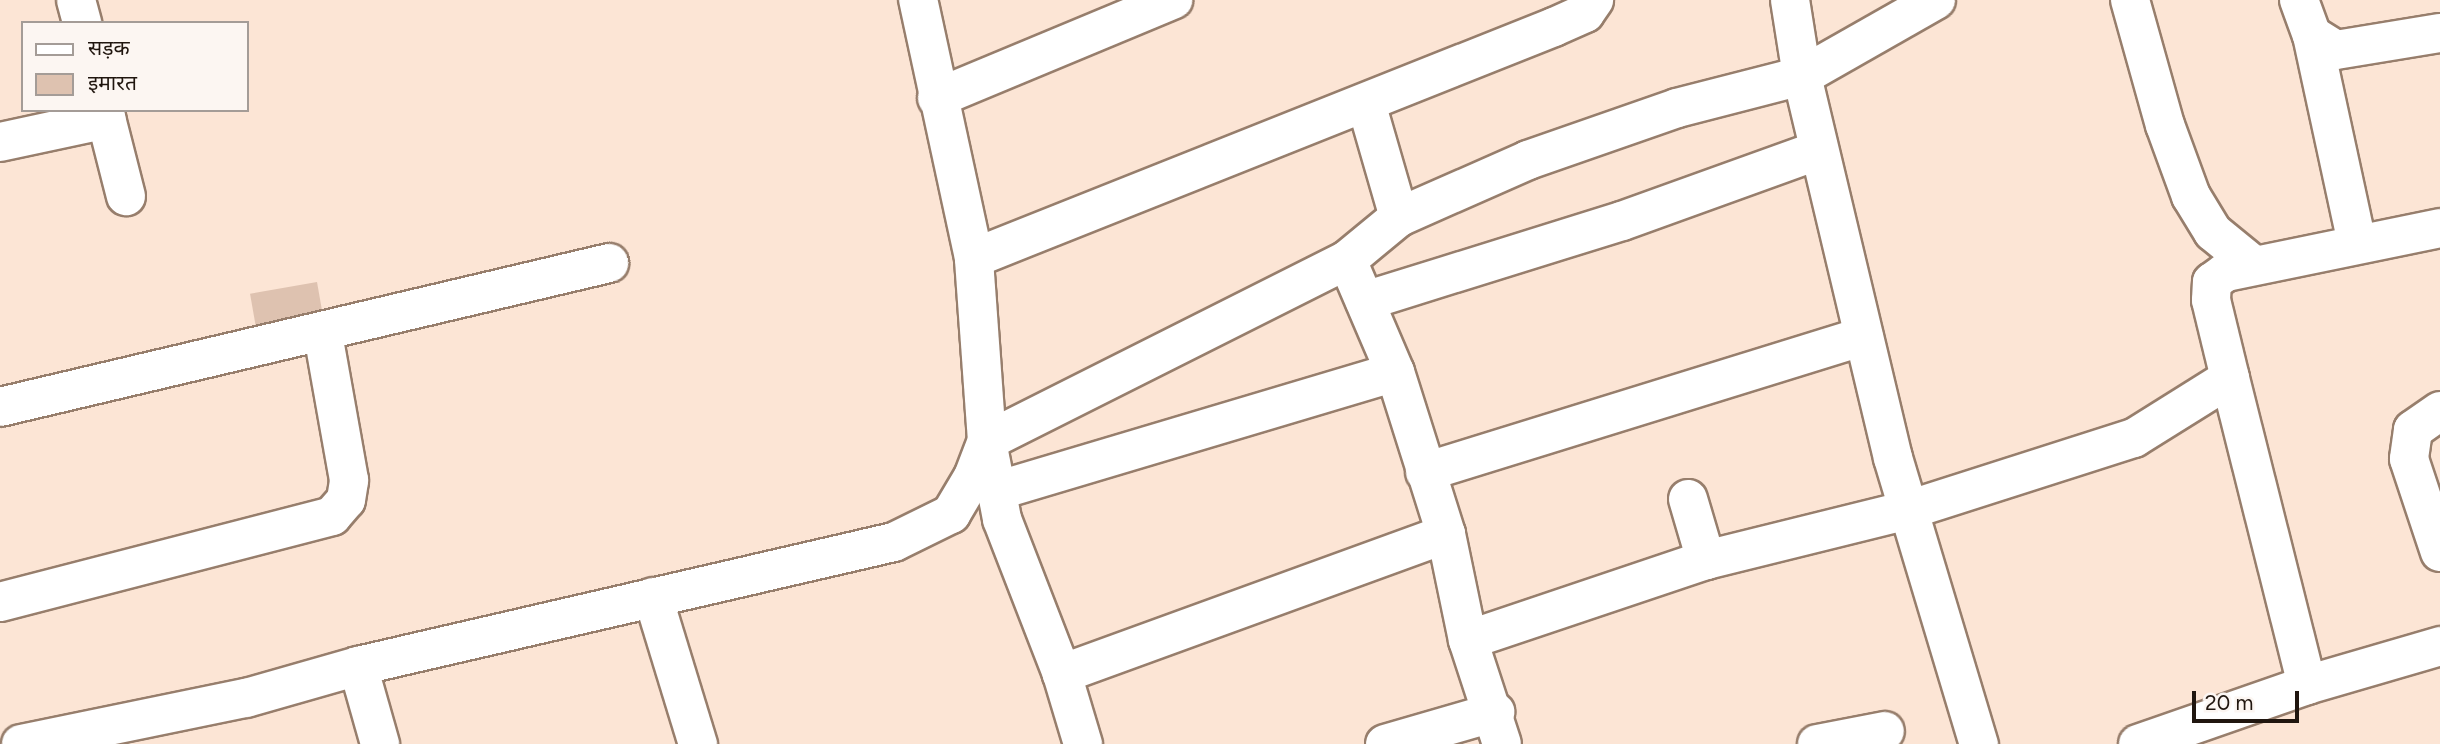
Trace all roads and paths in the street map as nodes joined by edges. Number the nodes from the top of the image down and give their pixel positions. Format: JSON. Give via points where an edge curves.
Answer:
{"nodes":[{"id":1,"x":76,"y":0,"type":"edge"},
{"id":2,"x":918,"y":0,"type":"edge"},
{"id":3,"x":1172,"y":0,"type":"edge"},
{"id":4,"x":1594,"y":0,"type":"edge"},
{"id":5,"x":1790,"y":0,"type":"edge"},
{"id":6,"x":1936,"y":0,"type":"edge"},
{"id":7,"x":2130,"y":0,"type":"edge"},
{"id":8,"x":2299,"y":0,"type":"edge"},
{"id":9,"x":81,"y":21,"type":"edge"},
{"id":10,"x":2440,"y":33,"type":"edge"},
{"id":11,"x":2312,"y":35,"type":"junction"},
{"id":12,"x":1802,"y":76,"type":"junction"},
{"id":13,"x":937,"y":98,"type":"junction"},
{"id":14,"x":1366,"y":103,"type":"junction"},
{"id":15,"x":105,"y":115,"type":"edge"},
{"id":16,"x":0,"y":142,"type":"edge"},
{"id":17,"x":1819,"y":150,"type":"junction"},
{"id":18,"x":126,"y":196,"type":"dead end"},
{"id":19,"x":1399,"y":217,"type":"junction"},
{"id":20,"x":2440,"y":228,"type":"edge"},
{"id":21,"x":2357,"y":243,"type":"junction"},
{"id":22,"x":974,"y":258,"type":"junction"},
{"id":23,"x":1347,"y":260,"type":"junction"},
{"id":24,"x":609,"y":263,"type":"dead end"},
{"id":25,"x":2251,"y":263,"type":"junction"},
{"id":26,"x":1365,"y":301,"type":"junction"},
{"id":27,"x":323,"y":334,"type":"junction"},
{"id":28,"x":1863,"y":337,"type":"junction"},
{"id":29,"x":1395,"y":372,"type":"junction"},
{"id":30,"x":2230,"y":378,"type":"junction"},
{"id":31,"x":0,"y":407,"type":"edge"},
{"id":32,"x":2440,"y":411,"type":"edge"},
{"id":33,"x":987,"y":441,"type":"junction"},
{"id":34,"x":1425,"y":472,"type":"junction"},
{"id":35,"x":1688,"y":499,"type":"dead end"},
{"id":36,"x":999,"y":505,"type":"junction"},
{"id":37,"x":1908,"y":510,"type":"junction"},
{"id":38,"x":951,"y":514,"type":"junction"},
{"id":39,"x":1446,"y":534,"type":"junction"},
{"id":40,"x":2440,"y":552,"type":"edge"},
{"id":41,"x":1706,"y":560,"type":"junction"},
{"id":42,"x":653,"y":597,"type":"junction"},
{"id":43,"x":0,"y":603,"type":"edge"},
{"id":44,"x":1468,"y":640,"type":"junction"},
{"id":45,"x":2440,"y":646,"type":"edge"},
{"id":46,"x":358,"y":666,"type":"junction"},
{"id":47,"x":1062,"y":674,"type":"junction"},
{"id":48,"x":2307,"y":685,"type":"junction"},
{"id":49,"x":1499,"y":728,"type":"edge"},
{"id":50,"x":1885,"y":731,"type":"dead end"},
{"id":51,"x":21,"y":744,"type":"edge"},
{"id":52,"x":380,"y":744,"type":"edge"},
{"id":53,"x":698,"y":744,"type":"edge"},
{"id":54,"x":1083,"y":744,"type":"edge"},
{"id":55,"x":1385,"y":744,"type":"edge"},
{"id":56,"x":1817,"y":744,"type":"edge"},
{"id":57,"x":1979,"y":744,"type":"edge"},
{"id":58,"x":2138,"y":744,"type":"edge"}],
"edges":[{"from":1,"to":9,"type":"street"},
{"from":2,"to":13,"type":"street"},
{"from":3,"to":13,"type":"street"},
{"from":4,"to":14,"type":"street","via":[[1585,13]]},
{"from":5,"to":12,"type":"street"},
{"from":6,"to":12,"type":"street"},
{"from":7,"to":25,"type":"street","via":[[2191,196],[2213,232]]},
{"from":8,"to":11,"type":"street"},
{"from":10,"to":11,"type":"street","via":[[2336,50]]},
{"from":11,"to":21,"type":"street"},
{"from":12,"to":17,"type":"street"},
{"from":12,"to":19,"type":"street","via":[[1677,108],[1541,155]]},
{"from":13,"to":22,"type":"street"},
{"from":14,"to":19,"type":"street"},
{"from":14,"to":22,"type":"street"},
{"from":15,"to":16,"type":"street"},
{"from":15,"to":18,"type":"street"},
{"from":17,"to":26,"type":"street","via":[[1622,221]]},
{"from":17,"to":28,"type":"street"},
{"from":19,"to":23,"type":"street"},
{"from":20,"to":21,"type":"street"},
{"from":21,"to":25,"type":"street"},
{"from":22,"to":33,"type":"street"},
{"from":23,"to":26,"type":"street"},
{"from":23,"to":33,"type":"street"},
{"from":24,"to":27,"type":"street"},
{"from":25,"to":30,"type":"street","via":[[2212,282],[2211,300]]},
{"from":26,"to":29,"type":"street"},
{"from":27,"to":31,"type":"street"},
{"from":27,"to":43,"type":"street","via":[[349,480],[346,500],[332,516]]},
{"from":28,"to":34,"type":"street"},
{"from":28,"to":37,"type":"street"},
{"from":29,"to":34,"type":"street"},
{"from":29,"to":36,"type":"street"},
{"from":30,"to":37,"type":"street","via":[[2134,438]]},
{"from":30,"to":48,"type":"street"},
{"from":32,"to":40,"type":"street","via":[[2413,430],[2409,459]]},
{"from":33,"to":36,"type":"street"},
{"from":33,"to":38,"type":"street"},
{"from":34,"to":39,"type":"street"},
{"from":35,"to":41,"type":"street"},
{"from":36,"to":38,"type":"street"},
{"from":36,"to":47,"type":"street"},
{"from":37,"to":41,"type":"street"},
{"from":37,"to":57,"type":"street"},
{"from":38,"to":42,"type":"street","via":[[894,542]]},
{"from":39,"to":44,"type":"street"},
{"from":39,"to":47,"type":"street"},
{"from":41,"to":44,"type":"street"},
{"from":42,"to":46,"type":"street"},
{"from":42,"to":53,"type":"street"},
{"from":44,"to":49,"type":"street"},
{"from":45,"to":48,"type":"street"},
{"from":46,"to":51,"type":"street","via":[[246,698]]},
{"from":46,"to":52,"type":"street"},
{"from":47,"to":54,"type":"street"},
{"from":48,"to":58,"type":"street"},
{"from":49,"to":55,"type":"street"},
{"from":50,"to":56,"type":"street"}]}
